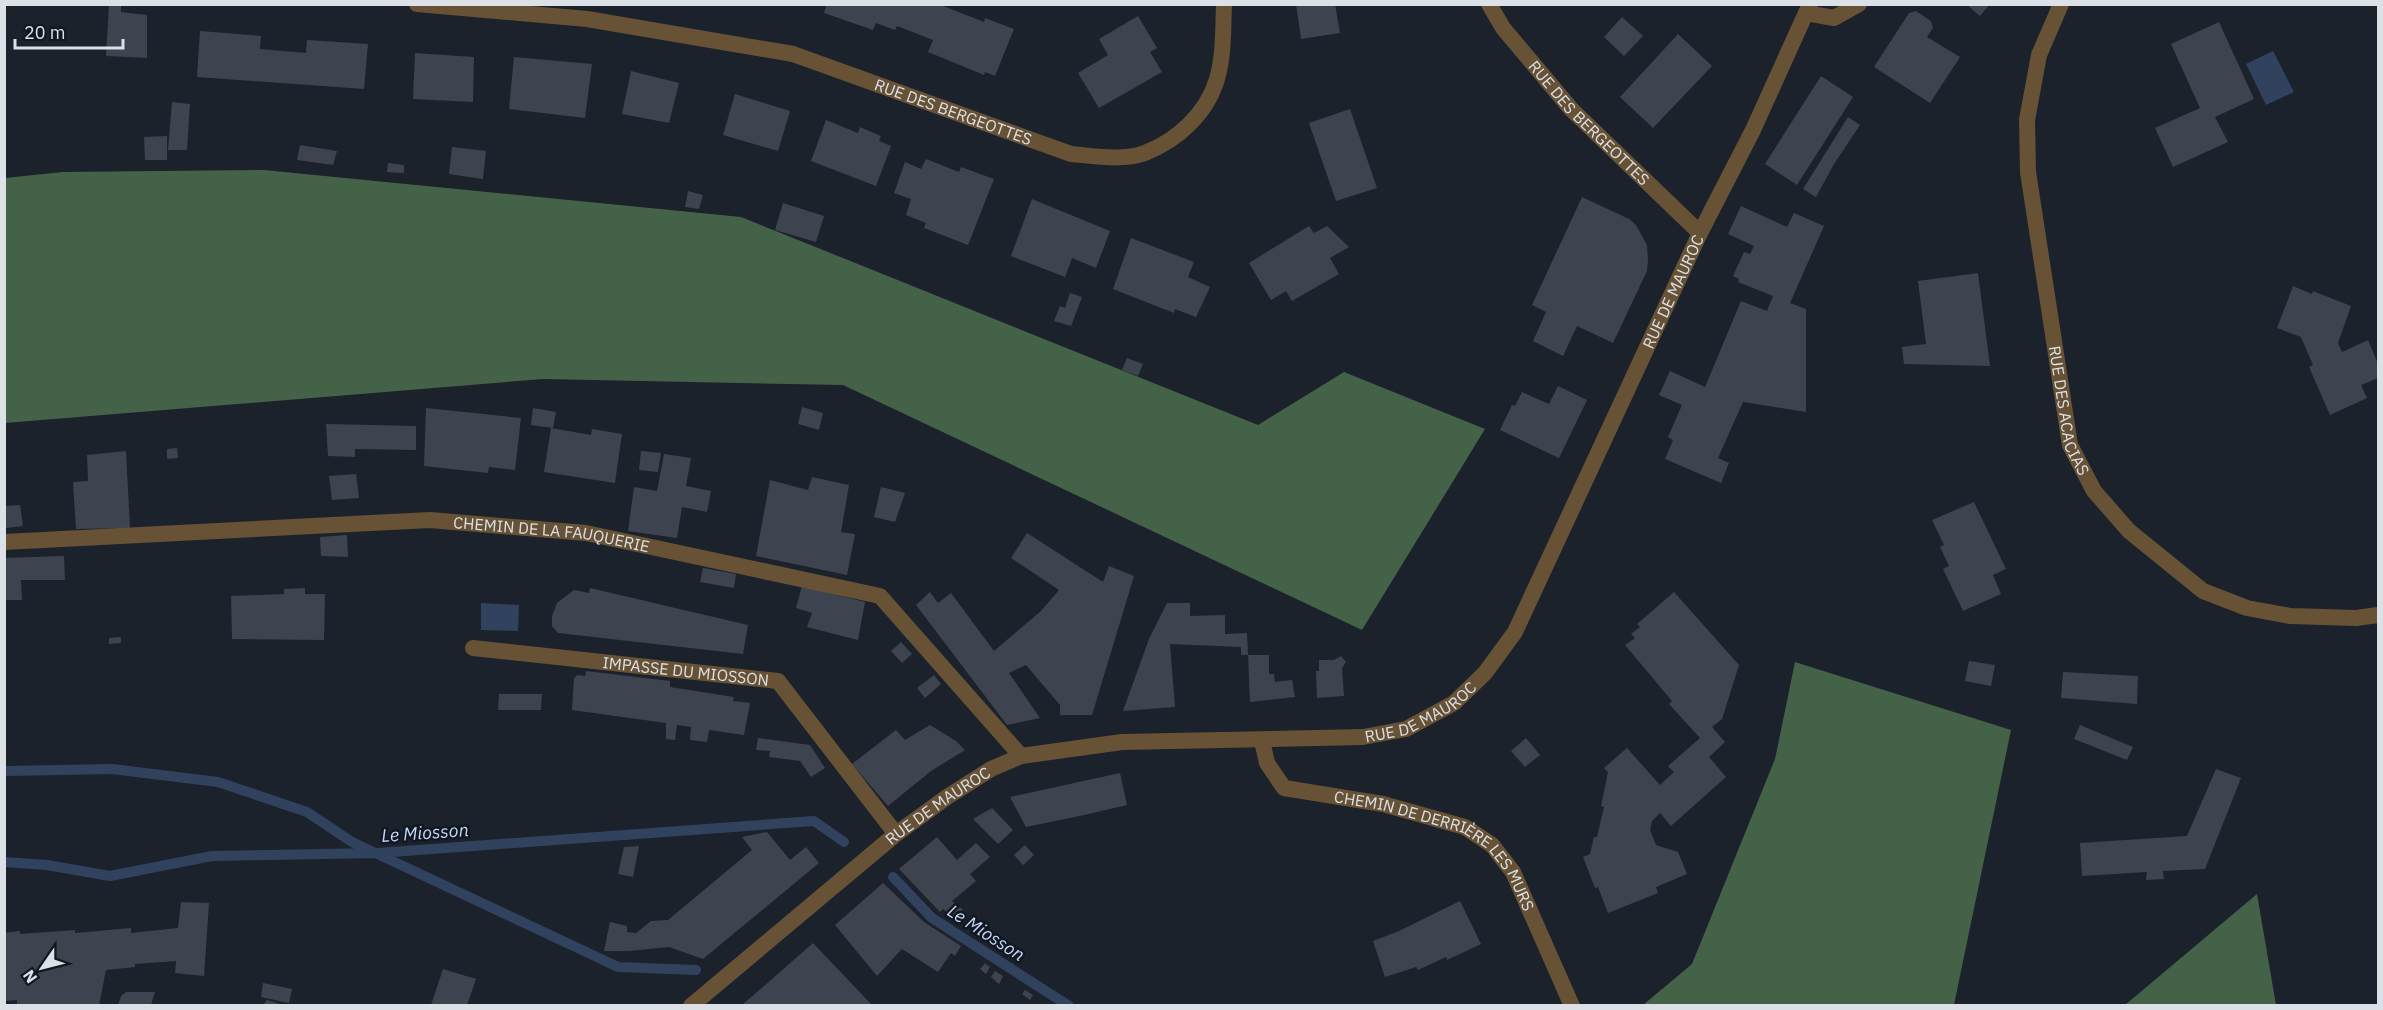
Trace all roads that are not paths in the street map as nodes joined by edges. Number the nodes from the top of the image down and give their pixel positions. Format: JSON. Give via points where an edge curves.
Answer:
{"nodes":[{"id":1,"x":417,"y":4,"type":"edge"},
{"id":2,"x":1224,"y":4,"type":"edge"},
{"id":3,"x":1489,"y":4,"type":"edge"},
{"id":4,"x":1859,"y":4,"type":"edge"},
{"id":5,"x":2061,"y":4,"type":"edge"},
{"id":6,"x":1808,"y":9,"type":"edge"},
{"id":7,"x":588,"y":12,"type":"edge"},
{"id":8,"x":1700,"y":233,"type":"junction"},
{"id":9,"x":4,"y":542,"type":"edge"},
{"id":10,"x":2379,"y":615,"type":"edge"},
{"id":11,"x":473,"y":648,"type":"dead end"},
{"id":12,"x":1262,"y":741,"type":"junction"},
{"id":13,"x":1021,"y":756,"type":"junction"},
{"id":14,"x":896,"y":834,"type":"junction"},
{"id":15,"x":691,"y":1005,"type":"edge"},
{"id":16,"x":1572,"y":1005,"type":"edge"}],
"edges":[{"from":1,"to":7,"type":"street","name":"RUE DES BERGEOTTES"},
{"from":2,"to":7,"type":"street","name":"RUE DES BERGEOTTES","via":[[1222,56],[1217,80],[1205,105],[1180,134],[1144,153],[1109,157],[1071,154],[793,54]]},
{"from":3,"to":8,"type":"street","name":"RUE DES BERGEOTTES","via":[[1503,28],[1571,109]]},
{"from":4,"to":6,"type":"street","via":[[1834,18]]},
{"from":5,"to":10,"type":"street","name":"RUE DES ACACIAS","via":[[2039,56],[2027,120],[2028,172],[2070,445],[2094,491],[2129,531],[2203,591],[2247,608],[2290,616]]},
{"from":6,"to":8,"type":"street","name":"RUE DE MAUROC","via":[[1753,130]]},
{"from":8,"to":12,"type":"street","name":"RUE DE MAUROC","via":[[1515,632],[1485,673],[1454,703],[1406,729],[1363,737]]},
{"from":9,"to":13,"type":"street","name":"CHEMIN DE LA FAUQUERIE","via":[[430,520],[597,536],[880,596]]},
{"from":11,"to":14,"type":"street","name":"IMPASSE DU MIOSSON","via":[[778,681]]},
{"from":12,"to":13,"type":"street","name":"RUE DE MAUROC","via":[[1122,742]]},
{"from":12,"to":16,"type":"street","name":"CHEMIN DE DERRIÈRE LES MURS","via":[[1267,763],[1284,788],[1383,804],[1465,827],[1492,845],[1513,872]]},
{"from":13,"to":14,"type":"street","name":"RUE DE MAUROC","via":[[991,769]]},
{"from":14,"to":15,"type":"street","name":"RUE DE MAUROC"}]}
